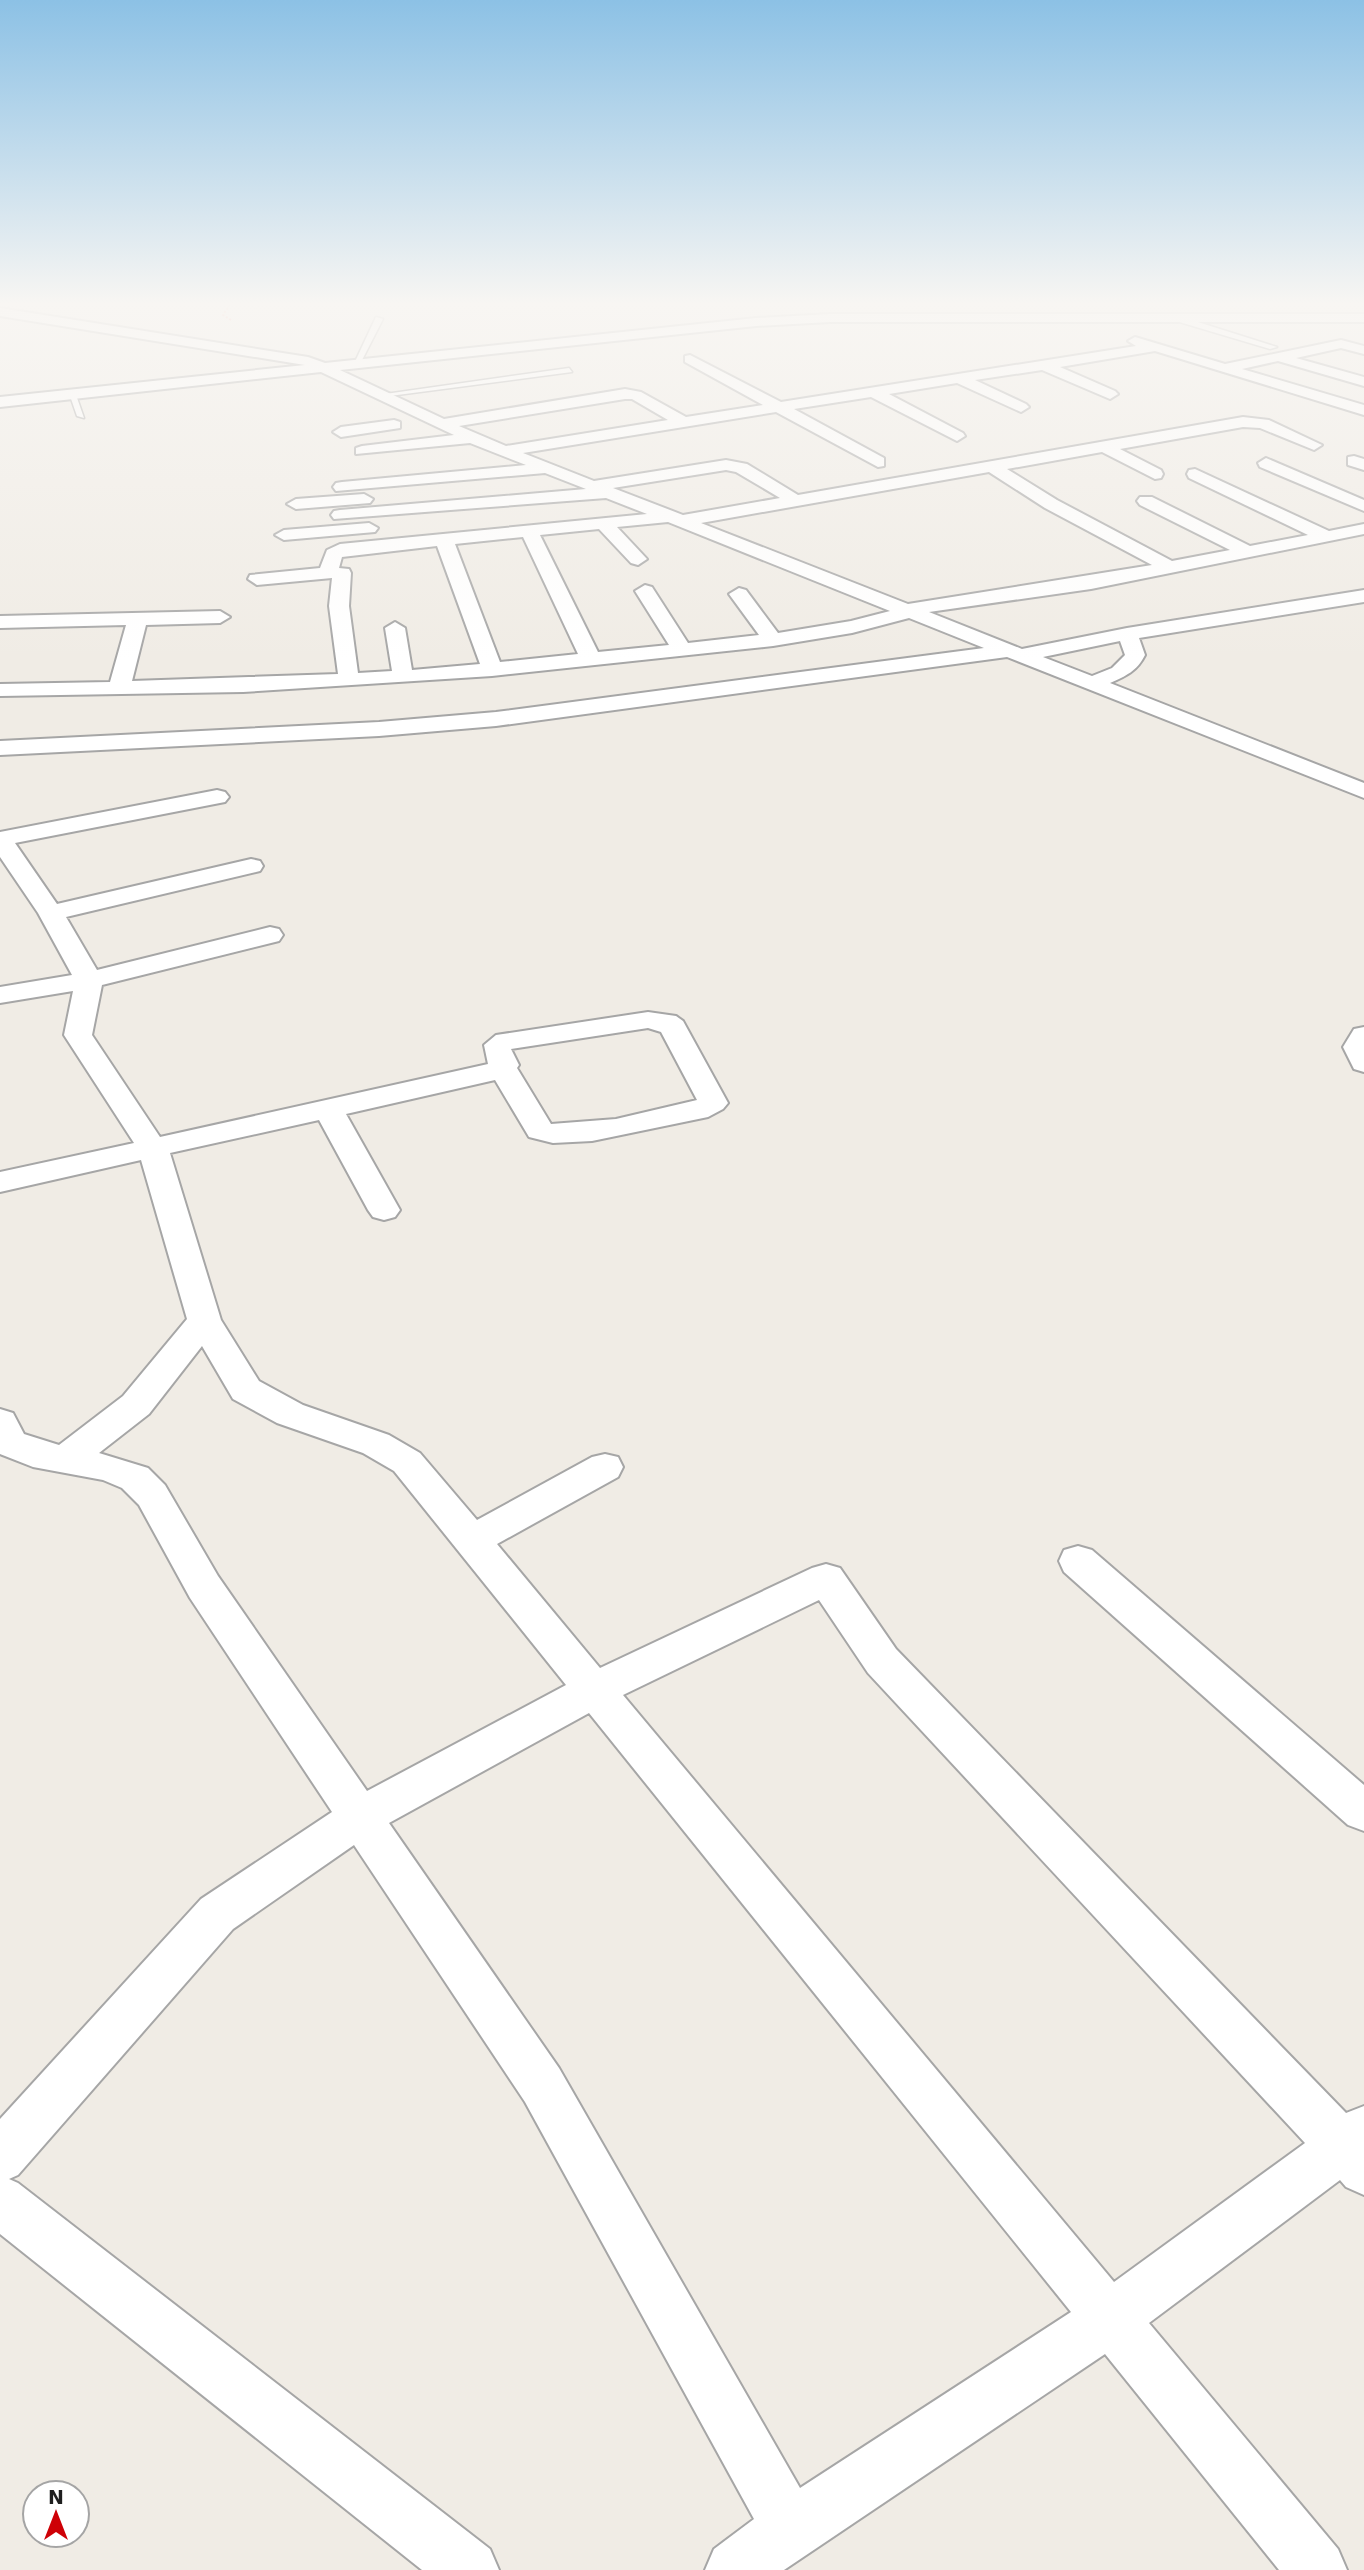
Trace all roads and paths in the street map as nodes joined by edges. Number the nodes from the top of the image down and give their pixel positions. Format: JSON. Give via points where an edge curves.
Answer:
{"nodes":[{"id":1,"x":444,"y":421,"type":"edge"},
{"id":2,"x":688,"y":421,"type":"edge"},
{"id":3,"x":803,"y":421,"type":"edge"},
{"id":4,"x":929,"y":421,"type":"edge"},
{"id":5,"x":437,"y":422,"type":"junction"},
{"id":6,"x":681,"y":422,"type":"joint"},
{"id":7,"x":341,"y":432,"type":"dead end"},
{"id":8,"x":957,"y":436,"type":"dead end"},
{"id":9,"x":473,"y":438,"type":"junction"},
{"id":10,"x":1314,"y":445,"type":"dead end"},
{"id":11,"x":1105,"y":447,"type":"junction"},
{"id":12,"x":362,"y":451,"type":"dead end"},
{"id":13,"x":505,"y":451,"type":"junction"},
{"id":14,"x":523,"y":458,"type":"junction"},
{"id":15,"x":878,"y":462,"type":"dead end"},
{"id":16,"x":1266,"y":463,"type":"dead end"},
{"id":17,"x":993,"y":467,"type":"junction"},
{"id":18,"x":549,"y":468,"type":"junction"},
{"id":19,"x":1155,"y":474,"type":"dead end"},
{"id":20,"x":1195,"y":474,"type":"dead end"},
{"id":21,"x":594,"y":486,"type":"junction"},
{"id":22,"x":796,"y":501,"type":"junction"},
{"id":23,"x":1146,"y":501,"type":"dead end"},
{"id":24,"x":643,"y":506,"type":"junction"},
{"id":25,"x":1364,"y":506,"type":"edge"},
{"id":26,"x":676,"y":519,"type":"junction"},
{"id":27,"x":605,"y":525,"type":"junction"},
{"id":28,"x":1364,"y":529,"type":"edge"},
{"id":29,"x":530,"y":533,"type":"junction"},
{"id":30,"x":284,"y":535,"type":"dead end"},
{"id":31,"x":1328,"y":537,"type":"junction"},
{"id":32,"x":444,"y":540,"type":"junction"},
{"id":33,"x":1250,"y":553,"type":"junction"},
{"id":34,"x":638,"y":559,"type":"dead end"},
{"id":35,"x":1169,"y":567,"type":"junction"},
{"id":36,"x":342,"y":573,"type":"dead end"},
{"id":37,"x":257,"y":579,"type":"dead end"},
{"id":38,"x":645,"y":591,"type":"dead end"},
{"id":39,"x":739,"y":594,"type":"dead end"},
{"id":40,"x":1364,"y":596,"type":"edge"},
{"id":41,"x":906,"y":611,"type":"junction"},
{"id":42,"x":1364,"y":616,"type":"edge"},
{"id":43,"x":220,"y":617,"type":"dead end"},
{"id":44,"x":138,"y":618,"type":"junction"},
{"id":45,"x":0,"y":622,"type":"edge"},
{"id":46,"x":395,"y":628,"type":"dead end"},
{"id":47,"x":773,"y":640,"type":"junction"},
{"id":48,"x":1129,"y":640,"type":"junction"},
{"id":49,"x":682,"y":649,"type":"junction"},
{"id":50,"x":1008,"y":650,"type":"junction"},
{"id":51,"x":591,"y":659,"type":"junction"},
{"id":52,"x":492,"y":670,"type":"junction"},
{"id":53,"x":403,"y":677,"type":"junction"},
{"id":54,"x":349,"y":681,"type":"junction"},
{"id":55,"x":1093,"y":683,"type":"junction"},
{"id":56,"x":119,"y":689,"type":"junction"},
{"id":57,"x":0,"y":690,"type":"edge"},
{"id":58,"x":51,"y":746,"type":"junction"},
{"id":59,"x":0,"y":748,"type":"edge"},
{"id":60,"x":0,"y":761,"type":"edge"},
{"id":61,"x":1364,"y":791,"type":"edge"},
{"id":62,"x":216,"y":797,"type":"dead end"},
{"id":63,"x":0,"y":839,"type":"edge"},
{"id":64,"x":251,"y":866,"type":"dead end"},
{"id":65,"x":51,"y":913,"type":"junction"},
{"id":66,"x":270,"y":935,"type":"dead end"},
{"id":67,"x":89,"y":980,"type":"junction"},
{"id":68,"x":0,"y":995,"type":"edge"},
{"id":69,"x":1364,"y":1035,"type":"edge"},
{"id":70,"x":1364,"y":1063,"type":"edge"},
{"id":71,"x":503,"y":1069,"type":"junction"},
{"id":72,"x":329,"y":1110,"type":"junction"},
{"id":73,"x":153,"y":1149,"type":"junction"},
{"id":74,"x":0,"y":1182,"type":"edge"},
{"id":75,"x":384,"y":1209,"type":"dead end"},
{"id":76,"x":204,"y":1320,"type":"junction"},
{"id":77,"x":4,"y":1438,"type":"edge"},
{"id":78,"x":66,"y":1459,"type":"junction"},
{"id":79,"x":605,"y":1467,"type":"dead end"},
{"id":80,"x":471,"y":1541,"type":"junction"},
{"id":81,"x":1079,"y":1562,"type":"dead end"},
{"id":82,"x":594,"y":1690,"type":"junction"},
{"id":83,"x":1364,"y":1812,"type":"edge"},
{"id":84,"x":361,"y":1816,"type":"junction"},
{"id":85,"x":1357,"y":2149,"type":"edge"},
{"id":86,"x":0,"y":2157,"type":"edge"},
{"id":87,"x":0,"y":2202,"type":"edge"},
{"id":88,"x":1109,"y":2319,"type":"junction"},
{"id":89,"x":792,"y":2528,"type":"junction"},
{"id":90,"x":469,"y":2570,"type":"edge"},
{"id":91,"x":735,"y":2570,"type":"edge"},
{"id":92,"x":1317,"y":2570,"type":"edge"}],
"edges":[{"from":1,"to":5,"type":"street"},
{"from":2,"to":6,"type":"street"},
{"from":3,"to":15,"type":"street"},
{"from":4,"to":8,"type":"street"},
{"from":5,"to":7,"type":"street"},
{"from":5,"to":9,"type":"street"},
{"from":6,"to":13,"type":"street"},
{"from":9,"to":12,"type":"street"},
{"from":9,"to":13,"type":"street"},
{"from":10,"to":11,"type":"street","via":[[1250,422]]},
{"from":11,"to":17,"type":"street"},
{"from":11,"to":19,"type":"street"},
{"from":13,"to":14,"type":"street"},
{"from":14,"to":18,"type":"street"},
{"from":14,"to":18,"type":"street","via":[[346,479]]},
{"from":16,"to":25,"type":"street"},
{"from":17,"to":22,"type":"street"},
{"from":17,"to":35,"type":"street","via":[[1051,504]]},
{"from":18,"to":21,"type":"street"},
{"from":20,"to":31,"type":"street"},
{"from":21,"to":21,"type":"street","via":[[296,511]]},
{"from":21,"to":22,"type":"street","via":[[726,465],[741,468]]},
{"from":21,"to":24,"type":"street"},
{"from":22,"to":26,"type":"street"},
{"from":23,"to":33,"type":"street"},
{"from":24,"to":26,"type":"street"},
{"from":24,"to":30,"type":"street"},
{"from":26,"to":27,"type":"street"},
{"from":26,"to":41,"type":"street"},
{"from":27,"to":29,"type":"street"},
{"from":27,"to":34,"type":"street"},
{"from":28,"to":31,"type":"street"},
{"from":29,"to":32,"type":"street"},
{"from":29,"to":51,"type":"street"},
{"from":31,"to":33,"type":"street"},
{"from":32,"to":37,"type":"street","via":[[340,550],[328,573]]},
{"from":32,"to":52,"type":"street","via":[[467,592]]},
{"from":33,"to":35,"type":"street"},
{"from":35,"to":41,"type":"street"},
{"from":36,"to":54,"type":"street","via":[[338,606]]},
{"from":38,"to":49,"type":"street"},
{"from":39,"to":47,"type":"street"},
{"from":40,"to":48,"type":"street"},
{"from":41,"to":47,"type":"street","via":[[852,627]]},
{"from":41,"to":50,"type":"street"},
{"from":42,"to":48,"type":"street","via":[[1341,614]]},
{"from":43,"to":44,"type":"street"},
{"from":44,"to":45,"type":"street"},
{"from":44,"to":56,"type":"street"},
{"from":46,"to":53,"type":"street"},
{"from":47,"to":49,"type":"street"},
{"from":48,"to":50,"type":"street"},
{"from":48,"to":55,"type":"street","via":[[1135,655],[1130,664]]},
{"from":49,"to":51,"type":"street"},
{"from":50,"to":55,"type":"street"},
{"from":50,"to":58,"type":"street","via":[[496,719]]},
{"from":51,"to":52,"type":"street"},
{"from":52,"to":53,"type":"street"},
{"from":53,"to":54,"type":"street"},
{"from":54,"to":56,"type":"street"},
{"from":55,"to":61,"type":"street"},
{"from":56,"to":57,"type":"street"},
{"from":58,"to":59,"type":"street"},
{"from":58,"to":60,"type":"street"},
{"from":62,"to":63,"type":"street"},
{"from":63,"to":65,"type":"street"},
{"from":64,"to":65,"type":"street"},
{"from":65,"to":67,"type":"street"},
{"from":66,"to":67,"type":"street"},
{"from":67,"to":68,"type":"street"},
{"from":67,"to":73,"type":"street","via":[[78,1035]]},
{"from":69,"to":70,"type":"street","via":[[1357,1047]]},
{"from":71,"to":71,"type":"street","via":[[540,1131],[549,1135],[697,1111],[713,1103],[673,1027],[657,1020],[506,1041],[497,1049]]},
{"from":71,"to":72,"type":"street"},
{"from":72,"to":73,"type":"street"},
{"from":72,"to":75,"type":"street"},
{"from":73,"to":74,"type":"street"},
{"from":73,"to":76,"type":"street"},
{"from":76,"to":78,"type":"street","via":[[136,1405]]},
{"from":76,"to":80,"type":"street","via":[[246,1390],[290,1414],[396,1454]]},
{"from":77,"to":78,"type":"street","via":[[33,1454]]},
{"from":78,"to":84,"type":"street","via":[[135,1478],[152,1495],[204,1587]]},
{"from":79,"to":80,"type":"street"},
{"from":80,"to":82,"type":"street"},
{"from":81,"to":83,"type":"street"},
{"from":82,"to":84,"type":"street"},
{"from":82,"to":85,"type":"street","via":[[826,1579],[881,1661]]},
{"from":82,"to":88,"type":"street"},
{"from":84,"to":86,"type":"street","via":[[217,1914]]},
{"from":84,"to":89,"type":"street","via":[[542,2085]]},
{"from":85,"to":88,"type":"street"},
{"from":87,"to":90,"type":"street"},
{"from":88,"to":89,"type":"street"},
{"from":88,"to":92,"type":"street"},
{"from":89,"to":91,"type":"street"}]}
